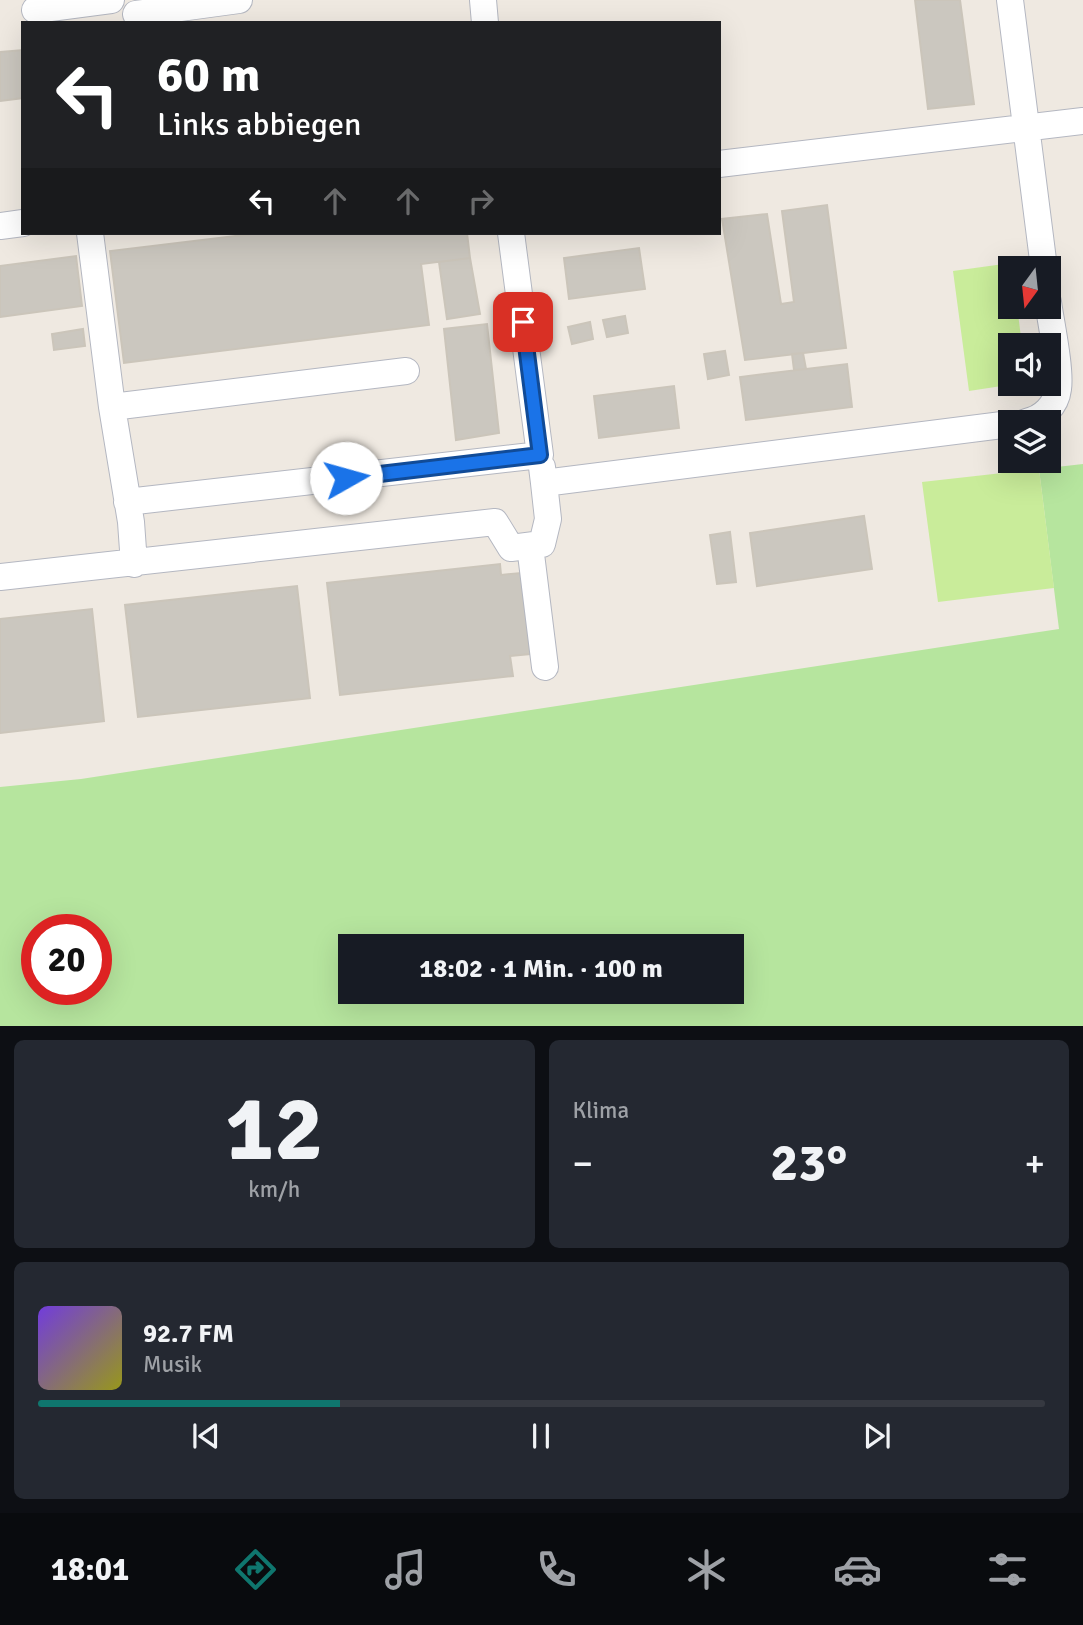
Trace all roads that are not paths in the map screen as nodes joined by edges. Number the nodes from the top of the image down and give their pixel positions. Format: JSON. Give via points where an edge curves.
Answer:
{"nodes":[{"id":1,"x":111,"y":0,"type":"edge"},
{"id":2,"x":239,"y":0,"type":"edge"},
{"id":3,"x":483,"y":0,"type":"edge"},
{"id":4,"x":1010,"y":0,"type":"edge"},
{"id":5,"x":35,"y":11,"type":"edge"},
{"id":6,"x":136,"y":12,"type":"edge"},
{"id":7,"x":485,"y":21,"type":"edge"},
{"id":8,"x":1083,"y":121,"type":"edge"},
{"id":9,"x":1026,"y":128,"type":"junction"},
{"id":10,"x":721,"y":164,"type":"edge"},
{"id":11,"x":21,"y":223,"type":"edge"},
{"id":12,"x":0,"y":226,"type":"edge"},
{"id":13,"x":90,"y":235,"type":"edge"},
{"id":14,"x":511,"y":235,"type":"edge"},
{"id":15,"x":1042,"y":256,"type":"edge"},
{"id":16,"x":1050,"y":319,"type":"edge"},
{"id":17,"x":406,"y":371,"type":"dead end"},
{"id":18,"x":112,"y":407,"type":"junction"},
{"id":19,"x":1048,"y":410,"type":"edge"},
{"id":20,"x":998,"y":426,"type":"edge"},
{"id":21,"x":540,"y":455,"type":"junction"},
{"id":22,"x":544,"y":483,"type":"junction"},
{"id":23,"x":127,"y":502,"type":"junction"},
{"id":24,"x":530,"y":546,"type":"junction"},
{"id":25,"x":134,"y":564,"type":"junction"},
{"id":26,"x":0,"y":577,"type":"edge"},
{"id":27,"x":545,"y":667,"type":"dead end"}],
"edges":[{"from":1,"to":5,"type":"lane"},
{"from":2,"to":6,"type":"lane"},
{"from":3,"to":7,"type":"lane"},
{"from":4,"to":9,"type":"lane"},
{"from":8,"to":9,"type":"lane"},
{"from":9,"to":10,"type":"lane"},
{"from":9,"to":15,"type":"lane"},
{"from":11,"to":12,"type":"lane"},
{"from":13,"to":18,"type":"lane"},
{"from":14,"to":21,"type":"lane"},
{"from":16,"to":19,"type":"lane","via":[[1058,389]]},
{"from":17,"to":18,"type":"lane"},
{"from":18,"to":23,"type":"lane"},
{"from":20,"to":22,"type":"lane"},
{"from":21,"to":22,"type":"lane"},
{"from":21,"to":23,"type":"lane"},
{"from":22,"to":24,"type":"lane","via":[[548,519],[542,544]]},
{"from":23,"to":25,"type":"lane"},
{"from":24,"to":25,"type":"lane","via":[[511,548],[495,522]]},
{"from":24,"to":27,"type":"lane"},
{"from":25,"to":26,"type":"lane"}]}
